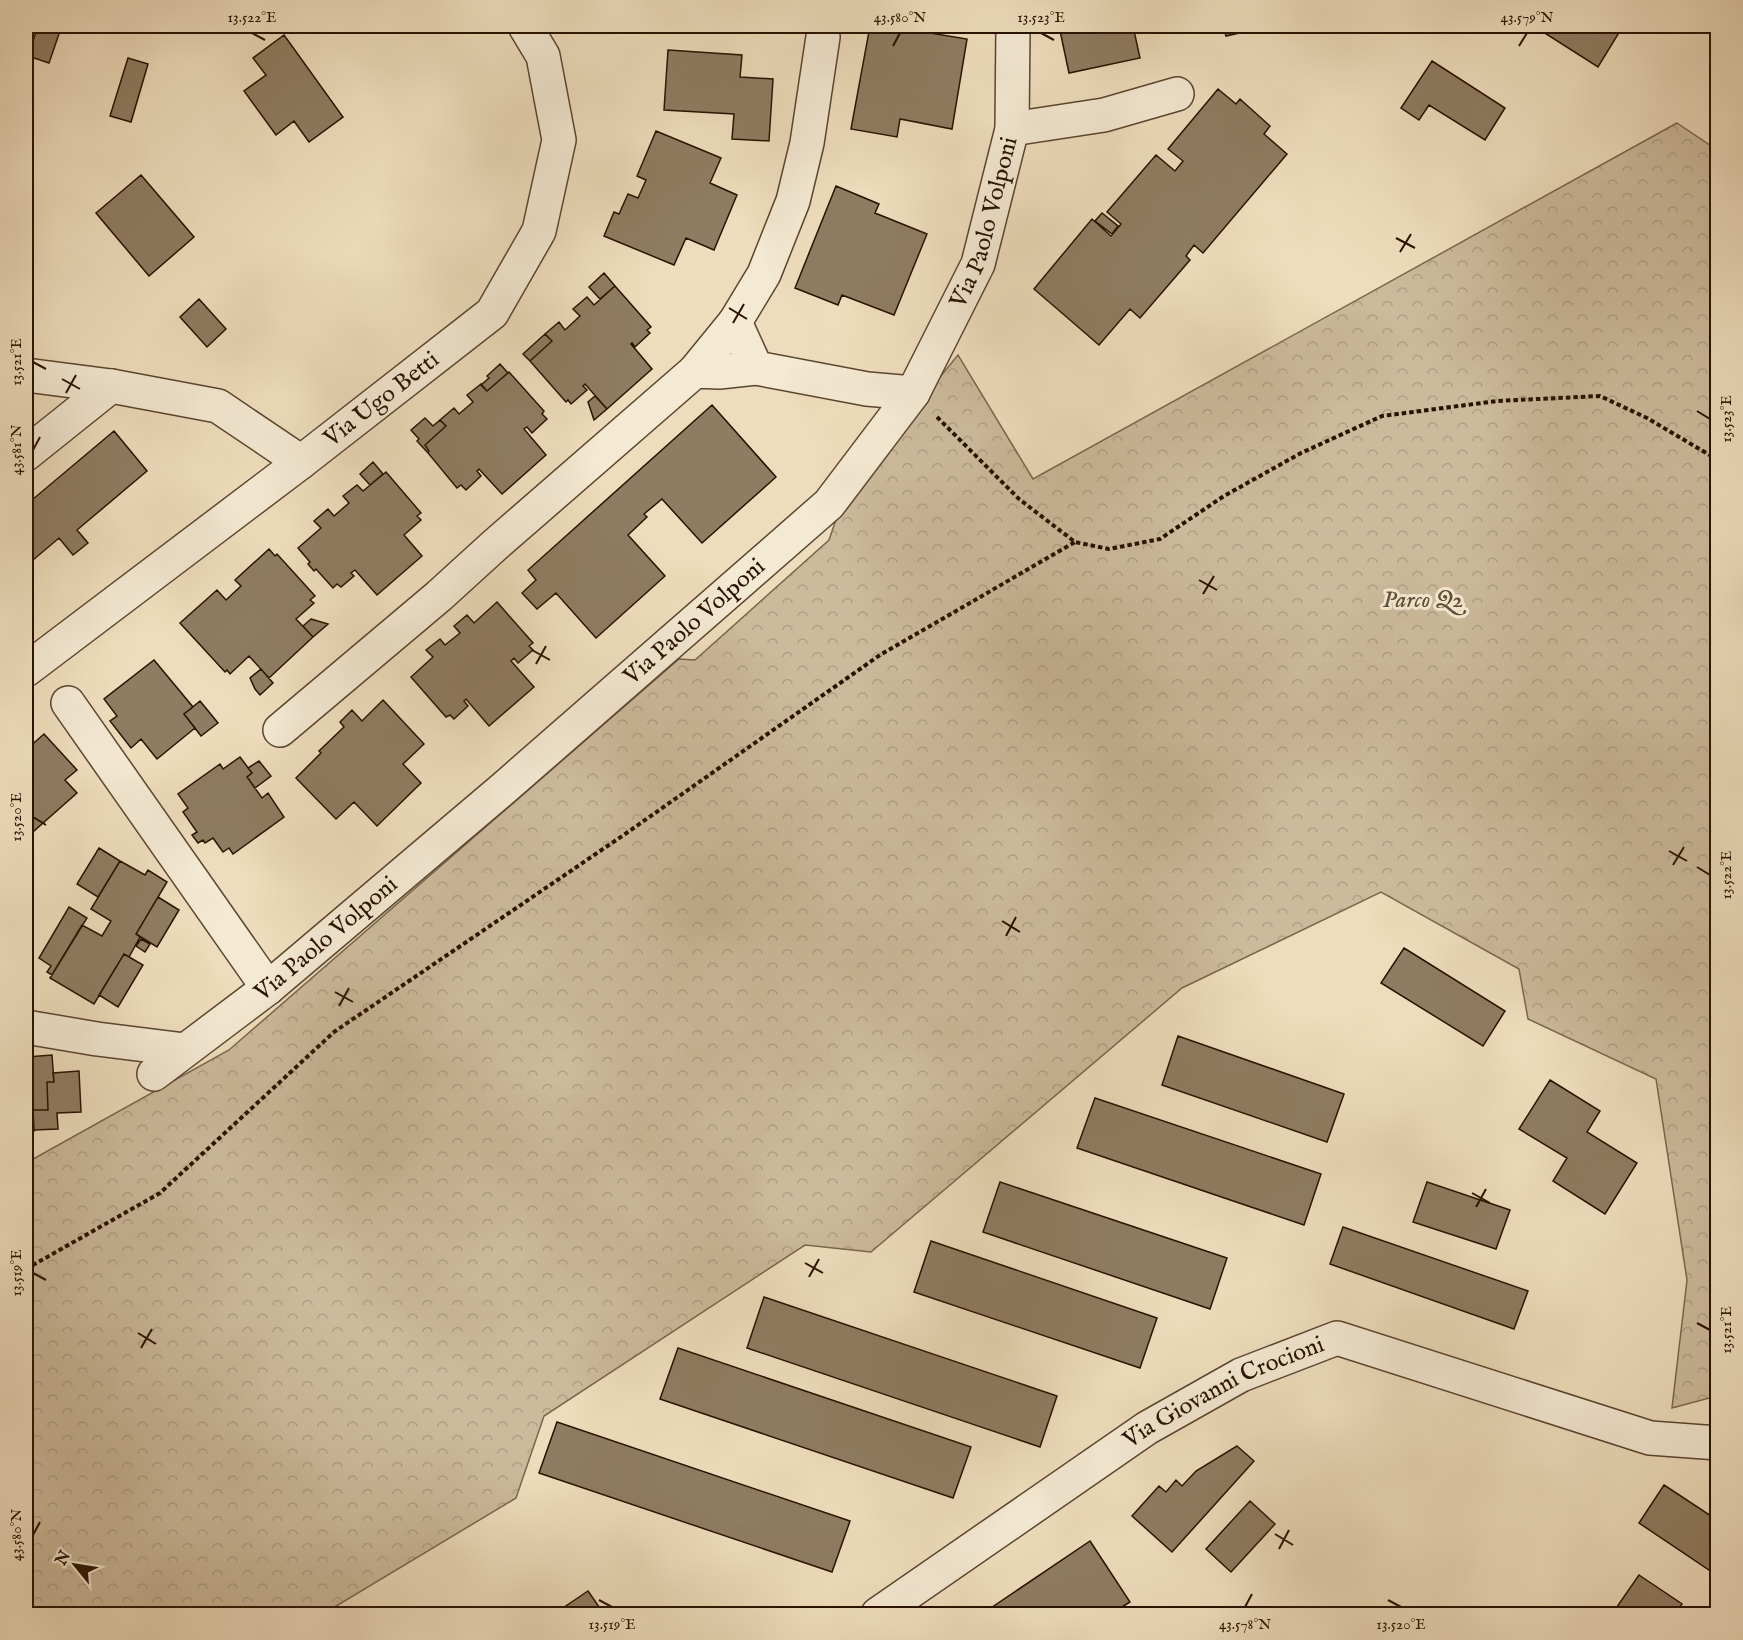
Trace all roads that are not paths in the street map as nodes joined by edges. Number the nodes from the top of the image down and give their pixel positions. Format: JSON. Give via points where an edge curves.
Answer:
{"nodes":[{"id":1,"x":525,"y":26,"type":"edge"},
{"id":2,"x":1013,"y":26,"type":"edge"},
{"id":3,"x":823,"y":37,"type":"dead end"},
{"id":4,"x":1177,"y":94,"type":"dead end"},
{"id":5,"x":1011,"y":129,"type":"junction"},
{"id":6,"x":735,"y":322,"type":"junction"},
{"id":7,"x":756,"y":368,"type":"junction"},
{"id":8,"x":695,"y":371,"type":"junction"},
{"id":9,"x":26,"y":375,"type":"edge"},
{"id":10,"x":111,"y":386,"type":"junction"},
{"id":11,"x":913,"y":393,"type":"junction"},
{"id":12,"x":26,"y":454,"type":"edge"},
{"id":13,"x":301,"y":462,"type":"junction"},
{"id":14,"x":26,"y":670,"type":"edge"},
{"id":15,"x":68,"y":704,"type":"dead end"},
{"id":16,"x":280,"y":730,"type":"dead end"},
{"id":17,"x":268,"y":988,"type":"junction"},
{"id":18,"x":26,"y":1028,"type":"edge"},
{"id":19,"x":185,"y":1050,"type":"junction"},
{"id":20,"x":154,"y":1074,"type":"dead end"},
{"id":21,"x":1718,"y":1443,"type":"edge"},
{"id":22,"x":878,"y":1614,"type":"edge"}],
"edges":[{"from":1,"to":13,"type":"street","name":"Via Ugo Betti","via":[[543,56],[559,140],[539,231],[492,313]]},
{"from":2,"to":5,"type":"street","name":"Via Paolo Volponi"},
{"from":3,"to":6,"type":"street","via":[[807,143],[793,201],[764,274]]},
{"from":4,"to":5,"type":"street","via":[[1104,115]]},
{"from":5,"to":11,"type":"street","name":"Via Paolo Volponi","via":[[978,264]]},
{"from":6,"to":7,"type":"street"},
{"from":6,"to":8,"type":"street"},
{"from":7,"to":8,"type":"street"},
{"from":7,"to":11,"type":"street","via":[[867,389]]},
{"from":8,"to":16,"type":"street"},
{"from":9,"to":10,"type":"street"},
{"from":10,"to":12,"type":"street"},
{"from":10,"to":13,"type":"street","via":[[218,406]]},
{"from":11,"to":17,"type":"street","name":"Via Paolo Volponi","via":[[829,504]]},
{"from":13,"to":14,"type":"street","name":"Via Ugo Betti"},
{"from":15,"to":17,"type":"street"},
{"from":17,"to":19,"type":"street","name":"Via Paolo Volponi"},
{"from":18,"to":19,"type":"street"},
{"from":19,"to":20,"type":"street","name":"Via Paolo Volponi"},
{"from":21,"to":22,"type":"street","name":"Via Giovanni Crocioni","via":[[1650,1438],[1337,1338],[1241,1375],[1147,1428]]}]}
